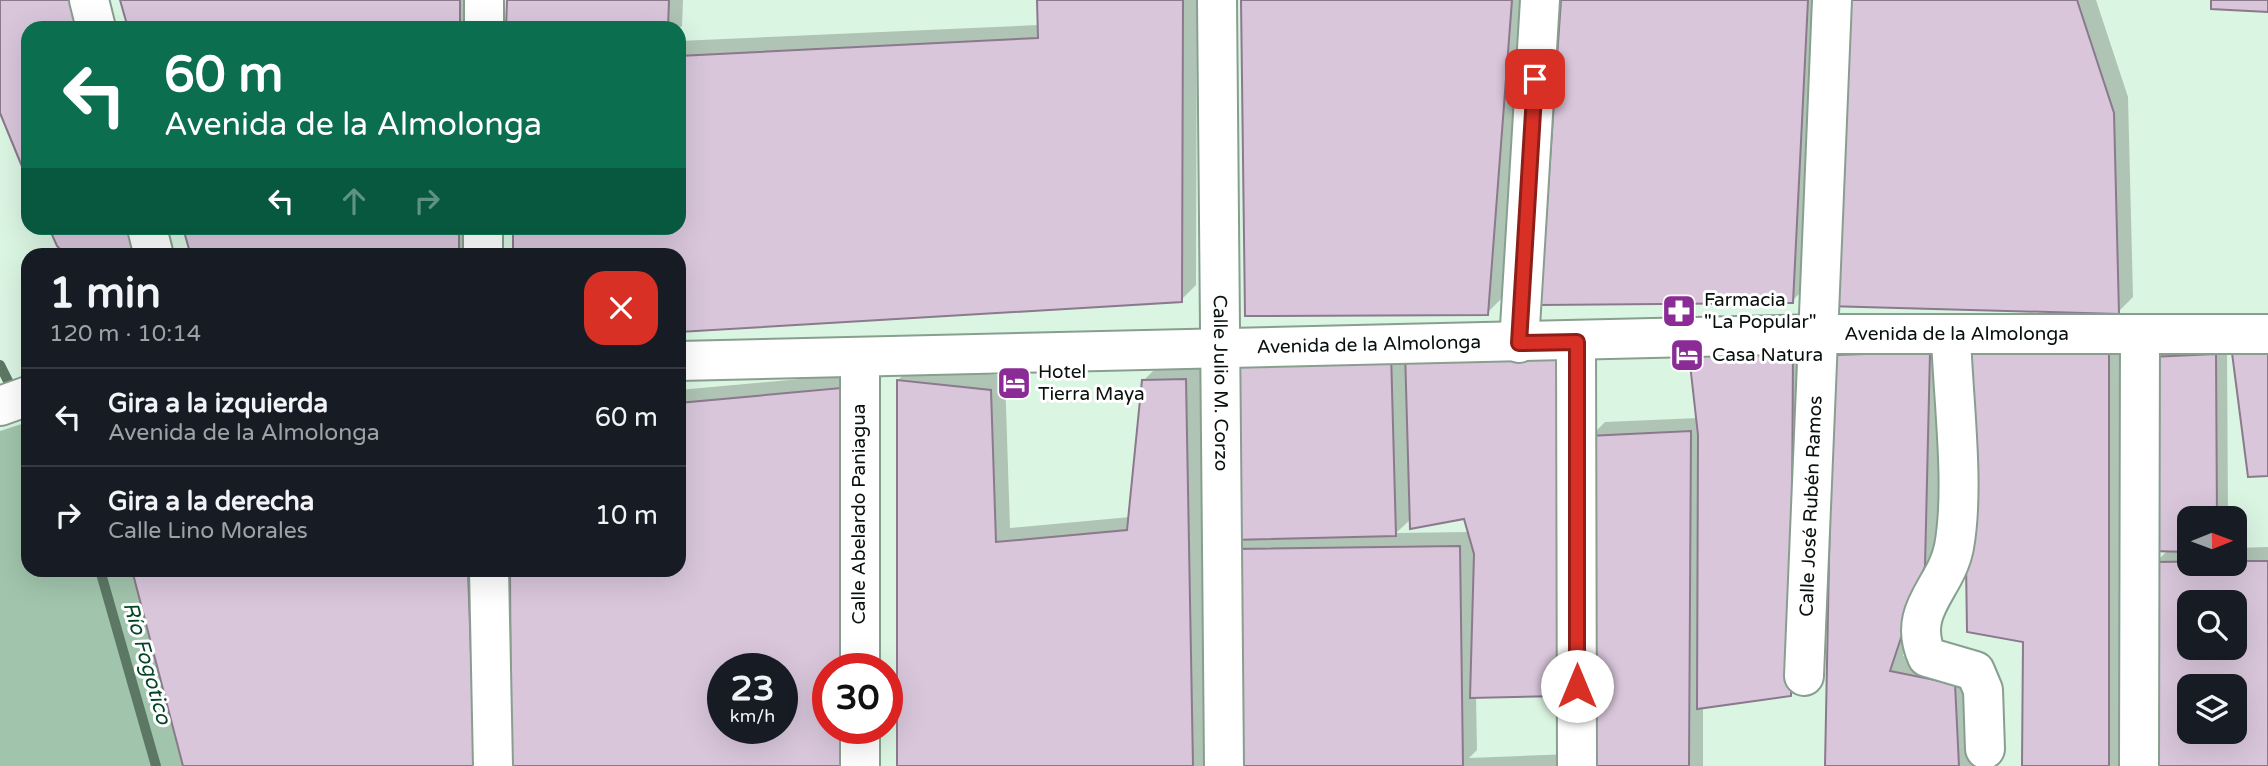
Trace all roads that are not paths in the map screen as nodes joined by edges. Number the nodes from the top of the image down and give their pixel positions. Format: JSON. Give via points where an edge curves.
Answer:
{"nodes":[{"id":1,"x":89,"y":0,"type":"edge"},
{"id":2,"x":484,"y":0,"type":"edge"},
{"id":3,"x":1217,"y":0,"type":"edge"},
{"id":4,"x":1540,"y":0,"type":"edge"},
{"id":5,"x":1832,"y":0,"type":"edge"},
{"id":6,"x":94,"y":21,"type":"edge"},
{"id":7,"x":484,"y":21,"type":"edge"},
{"id":8,"x":1820,"y":334,"type":"junction"},
{"id":9,"x":2268,"y":334,"type":"edge"},
{"id":10,"x":2140,"y":335,"type":"junction"},
{"id":11,"x":1951,"y":336,"type":"junction"},
{"id":12,"x":1577,"y":342,"type":"junction"},
{"id":13,"x":1519,"y":343,"type":"junction"},
{"id":14,"x":1221,"y":348,"type":"junction"},
{"id":15,"x":860,"y":359,"type":"junction"},
{"id":16,"x":686,"y":361,"type":"edge"},
{"id":17,"x":21,"y":398,"type":"edge"},
{"id":18,"x":0,"y":406,"type":"edge"},
{"id":19,"x":489,"y":577,"type":"edge"},
{"id":20,"x":860,"y":653,"type":"edge"},
{"id":21,"x":1804,"y":676,"type":"dead end"},
{"id":22,"x":860,"y":744,"type":"edge"},
{"id":23,"x":1986,"y":749,"type":"dead end"},
{"id":24,"x":493,"y":766,"type":"edge"},
{"id":25,"x":860,"y":766,"type":"edge"},
{"id":26,"x":1224,"y":766,"type":"edge"},
{"id":27,"x":1577,"y":766,"type":"edge"},
{"id":28,"x":2139,"y":766,"type":"edge"}],
"edges":[{"from":1,"to":6,"type":"street"},
{"from":2,"to":7,"type":"street"},
{"from":3,"to":14,"type":"street","name":"Calle Julio M. Corzo"},
{"from":4,"to":13,"type":"street"},
{"from":5,"to":8,"type":"street","name":"Calle José Rubén Ramos"},
{"from":8,"to":11,"type":"street","name":"Avenida de la Almolonga"},
{"from":8,"to":12,"type":"street","name":"Avenida de la Almolonga"},
{"from":8,"to":21,"type":"street","name":"Calle José Rubén Ramos"},
{"from":9,"to":10,"type":"street","name":"Avenida de la Almolonga"},
{"from":10,"to":11,"type":"street","name":"Avenida de la Almolonga"},
{"from":10,"to":28,"type":"street"},
{"from":11,"to":23,"type":"street","via":[[1958,510],[1954,550],[1922,617],[1919,638],[1927,657],[1975,671],[1983,691]]},
{"from":12,"to":13,"type":"street","name":"Avenida de la Almolonga"},
{"from":12,"to":27,"type":"street"},
{"from":13,"to":14,"type":"street","name":"Avenida de la Almolonga"},
{"from":14,"to":15,"type":"street","name":"Avenida de la Almolonga"},
{"from":14,"to":26,"type":"street","name":"Calle Julio M. Corzo"},
{"from":15,"to":16,"type":"street","name":"Avenida de la Almolonga"},
{"from":15,"to":20,"type":"street","name":"Calle Abelardo Paniagua"},
{"from":17,"to":18,"type":"street"},
{"from":19,"to":24,"type":"street"},
{"from":22,"to":25,"type":"street"}]}
